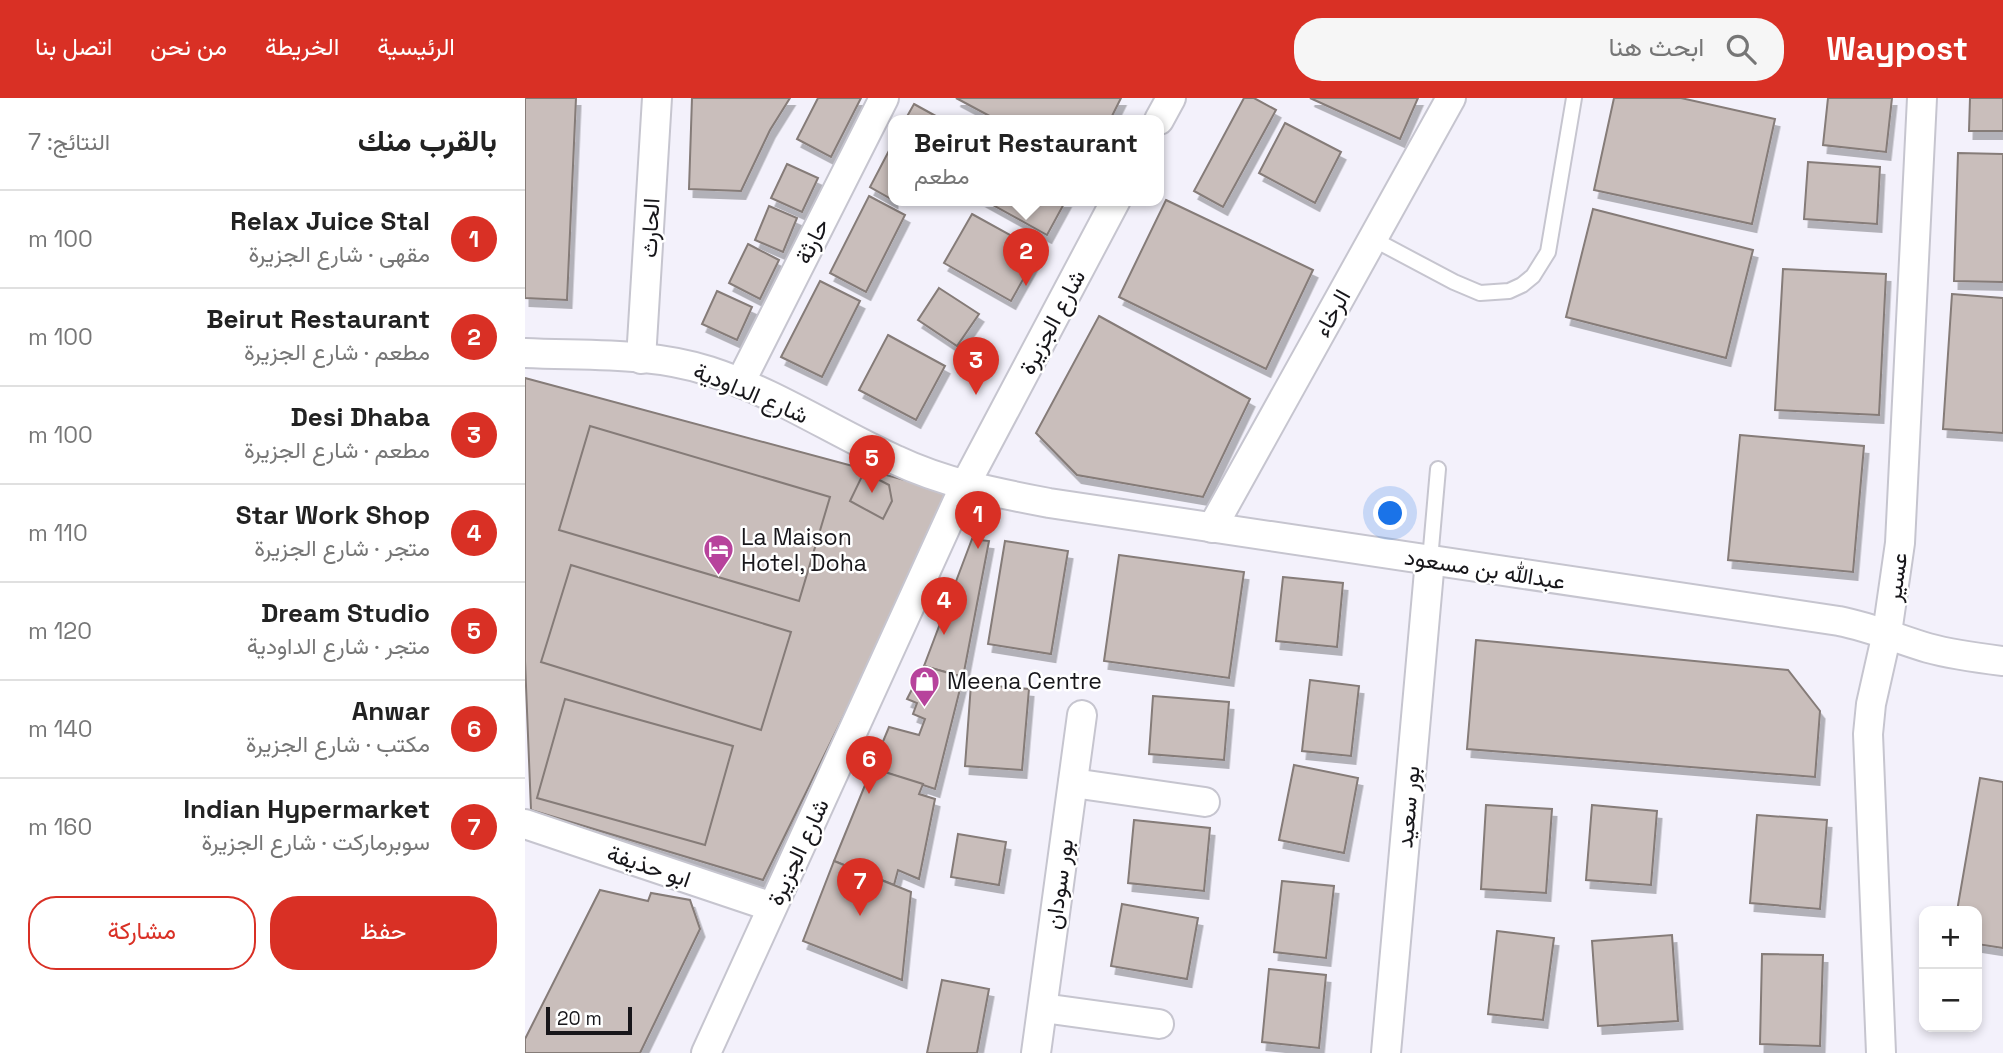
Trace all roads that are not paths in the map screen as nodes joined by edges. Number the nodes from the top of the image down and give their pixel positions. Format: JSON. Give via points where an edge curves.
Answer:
{"nodes":[{"id":1,"x":657,"y":98,"type":"edge"},
{"id":2,"x":884,"y":98,"type":"edge"},
{"id":3,"x":1171,"y":98,"type":"edge"},
{"id":4,"x":1451,"y":98,"type":"edge"},
{"id":5,"x":1574,"y":98,"type":"edge"},
{"id":6,"x":1922,"y":98,"type":"edge"},
{"id":7,"x":1162,"y":115,"type":"edge"},
{"id":8,"x":1113,"y":206,"type":"edge"},
{"id":9,"x":1373,"y":239,"type":"junction"},
{"id":10,"x":525,"y":353,"type":"edge"},
{"id":11,"x":642,"y":359,"type":"junction"},
{"id":12,"x":740,"y":383,"type":"junction"},
{"id":13,"x":1438,"y":470,"type":"dead end"},
{"id":14,"x":965,"y":485,"type":"junction"},
{"id":15,"x":1212,"y":528,"type":"junction"},
{"id":16,"x":1430,"y":560,"type":"junction"},
{"id":17,"x":1887,"y":633,"type":"junction"},
{"id":18,"x":2003,"y":661,"type":"edge"},
{"id":19,"x":1082,"y":715,"type":"dead end"},
{"id":20,"x":1073,"y":783,"type":"junction"},
{"id":21,"x":1205,"y":802,"type":"dead end"},
{"id":22,"x":525,"y":824,"type":"edge"},
{"id":23,"x":772,"y":907,"type":"junction"},
{"id":24,"x":1043,"y":1008,"type":"junction"},
{"id":25,"x":1159,"y":1024,"type":"dead end"},
{"id":26,"x":706,"y":1053,"type":"edge"},
{"id":27,"x":1037,"y":1053,"type":"edge"},
{"id":28,"x":1386,"y":1053,"type":"edge"},
{"id":29,"x":1881,"y":1053,"type":"edge"}],
"edges":[{"from":1,"to":11,"type":"street","name":"الحارث"},
{"from":2,"to":12,"type":"street","name":"حارثة"},
{"from":3,"to":7,"type":"street"},
{"from":4,"to":9,"type":"street","name":"الرخاء"},
{"from":5,"to":9,"type":"lane","via":[[1548,252],[1522,285],[1480,293]]},
{"from":6,"to":17,"type":"street","name":"عسير","via":[[1902,512]]},
{"from":8,"to":14,"type":"street","name":"شارع الجزيرة"},
{"from":9,"to":15,"type":"street","name":"الرخاء"},
{"from":10,"to":11,"type":"street","name":"شارع الداودية"},
{"from":11,"to":12,"type":"street","name":"شارع الداودية","via":[[688,365]]},
{"from":12,"to":14,"type":"street","name":"شارع الداودية","via":[[896,461]]},
{"from":13,"to":16,"type":"lane"},
{"from":14,"to":15,"type":"street","name":"عبدالله بن مسعود"},
{"from":14,"to":23,"type":"street","name":"شارع الجزيرة"},
{"from":15,"to":16,"type":"street","name":"عبدالله بن مسعود"},
{"from":16,"to":17,"type":"street","name":"عبدالله بن مسعود","via":[[1839,621]]},
{"from":16,"to":28,"type":"street","name":"بور سعيد"},
{"from":17,"to":18,"type":"street","name":"عبدالله بن مسعود","via":[[1939,650]]},
{"from":17,"to":29,"type":"street","name":"عسير","via":[[1871,704],[1868,764]]},
{"from":19,"to":20,"type":"street","name":"بور سودان"},
{"from":20,"to":21,"type":"street"},
{"from":20,"to":24,"type":"street","name":"بور سودان"},
{"from":22,"to":23,"type":"street","name":"ابو حذيفة"},
{"from":23,"to":26,"type":"street","name":"شارع الجزيرة"},
{"from":24,"to":25,"type":"street"},
{"from":24,"to":27,"type":"street","name":"بور سودان"}]}
